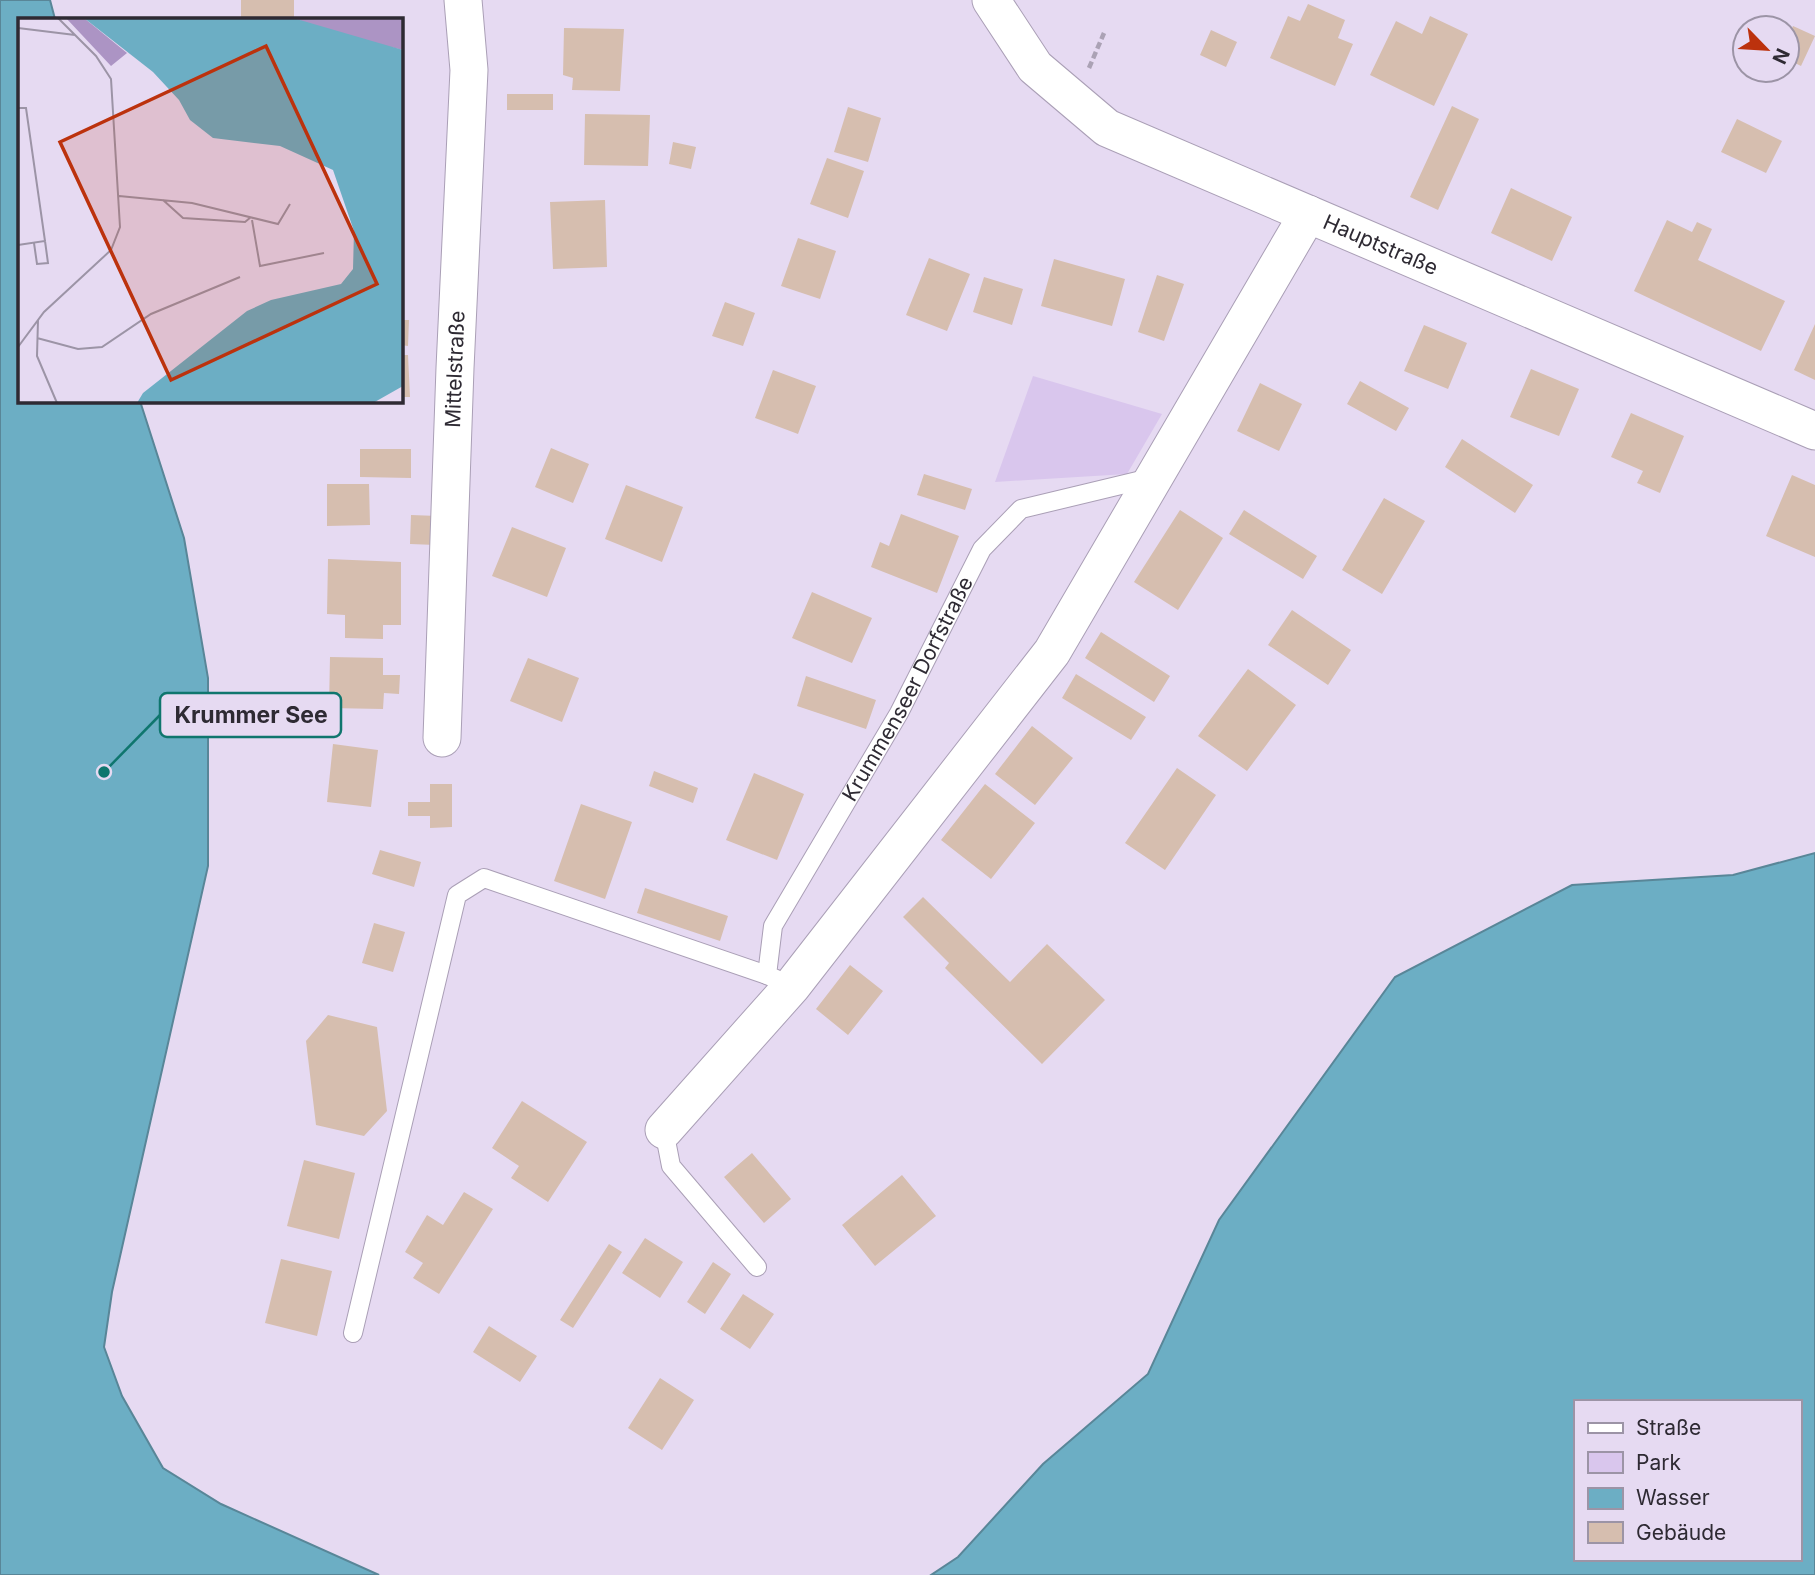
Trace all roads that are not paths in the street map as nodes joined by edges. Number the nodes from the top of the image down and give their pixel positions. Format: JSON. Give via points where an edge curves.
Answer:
{"nodes":[{"id":1,"x":463,"y":0,"type":"edge"},
{"id":2,"x":991,"y":0,"type":"edge"},
{"id":3,"x":1308,"y":215,"type":"junction"},
{"id":4,"x":1815,"y":431,"type":"edge"},
{"id":5,"x":1154,"y":477,"type":"junction"},
{"id":6,"x":442,"y":738,"type":"dead end"},
{"id":7,"x":780,"y":981,"type":"junction"},
{"id":8,"x":664,"y":1130,"type":"joint"},
{"id":9,"x":757,"y":1267,"type":"dead end"},
{"id":10,"x":353,"y":1333,"type":"dead end"}],
"edges":[{"from":1,"to":6,"type":"street","name":"Mittelstraße","via":[[470,70]]},
{"from":2,"to":3,"type":"street","name":"Hauptstraße","via":[[1035,67],[1107,128]]},
{"from":3,"to":4,"type":"street","name":"Hauptstraße"},
{"from":3,"to":5,"type":"street"},
{"from":5,"to":7,"type":"street","via":[[1052,652]]},
{"from":5,"to":7,"type":"lane","name":"Krummenseer Dorfstraße","via":[[1021,509],[982,549],[899,713],[773,926]]},
{"from":7,"to":8,"type":"street"},
{"from":7,"to":10,"type":"lane","via":[[484,878],[457,895]]},
{"from":8,"to":9,"type":"lane","via":[[671,1166]]}]}
